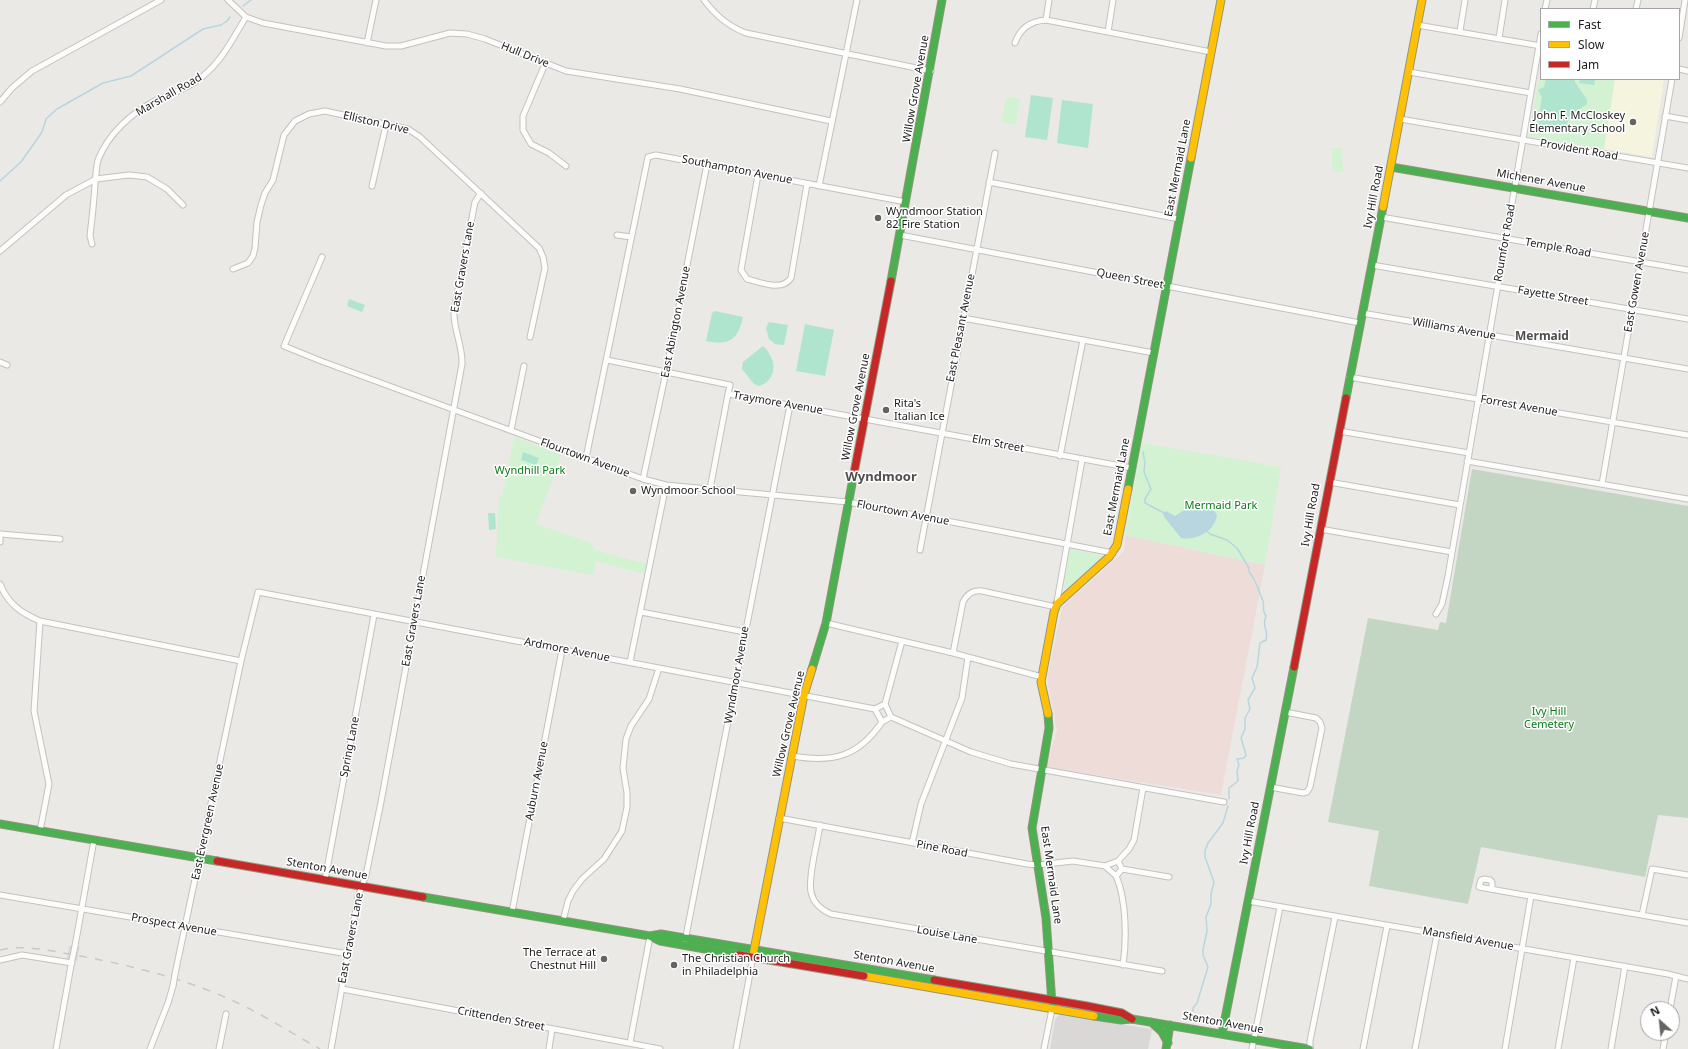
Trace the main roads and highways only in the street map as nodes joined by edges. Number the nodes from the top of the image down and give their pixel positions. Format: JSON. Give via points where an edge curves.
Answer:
{"nodes":[{"id":1,"x":942,"y":0,"type":"edge"},
{"id":2,"x":1221,"y":0,"type":"edge"},
{"id":3,"x":1422,"y":0,"type":"edge"},
{"id":4,"x":1391,"y":167,"type":"junction"},
{"id":5,"x":1688,"y":218,"type":"edge"},
{"id":6,"x":0,"y":824,"type":"edge"},
{"id":7,"x":650,"y":936,"type":"junction"},
{"id":8,"x":754,"y":949,"type":"junction"},
{"id":9,"x":753,"y":957,"type":"junction"},
{"id":10,"x":1052,"y":1001,"type":"junction"},
{"id":11,"x":1052,"y":1009,"type":"junction"},
{"id":12,"x":1132,"y":1018,"type":"junction"},
{"id":13,"x":1151,"y":1022,"type":"junction"},
{"id":14,"x":1170,"y":1025,"type":"junction"},
{"id":15,"x":1222,"y":1034,"type":"junction"},
{"id":16,"x":1167,"y":1046,"type":"edge"},
{"id":17,"x":1310,"y":1049,"type":"edge"}],
"edges":[{"from":1,"to":8,"type":"main road","name":"Willow Grove Avenue","via":[[826,622],[804,695]]},
{"from":2,"to":10,"type":"main road","name":"East Mermaid Lane","via":[[1118,543],[1113,553],[1063,597],[1056,607],[1042,677],[1049,724],[1032,825],[1046,918]]},
{"from":3,"to":4,"type":"main road","name":"Ivy Hill Road"},
{"from":4,"to":5,"type":"main road","name":"Michener Avenue"},
{"from":4,"to":15,"type":"main road","name":"Ivy Hill Road"},
{"from":6,"to":7,"type":"main road","name":"Stenton Avenue"},
{"from":7,"to":8,"type":"main road","name":"Stenton Avenue","via":[[661,934]]},
{"from":7,"to":9,"type":"main road","name":"Stenton Avenue","via":[[684,946]]},
{"from":8,"to":9,"type":"main road","name":"Willow Grove Avenue"},
{"from":8,"to":10,"type":"main road","name":"Stenton Avenue"},
{"from":9,"to":11,"type":"main road","name":"Stenton Avenue"},
{"from":10,"to":11,"type":"main road","name":"East Mermaid Lane"},
{"from":10,"to":12,"type":"main road","name":"Stenton Avenue","via":[[1122,1013]]},
{"from":11,"to":12,"type":"main road","name":"Stenton Avenue","via":[[1121,1020]]},
{"from":12,"to":13,"type":"main road","name":"Stenton Avenue"},
{"from":13,"to":14,"type":"main road","name":"Stenton Avenue"},
{"from":13,"to":16,"type":"main road","via":[[1162,1032]]},
{"from":14,"to":15,"type":"main road","name":"Stenton Avenue"},
{"from":14,"to":16,"type":"main road"},
{"from":15,"to":17,"type":"main road","name":"Stenton Avenue"}]}
